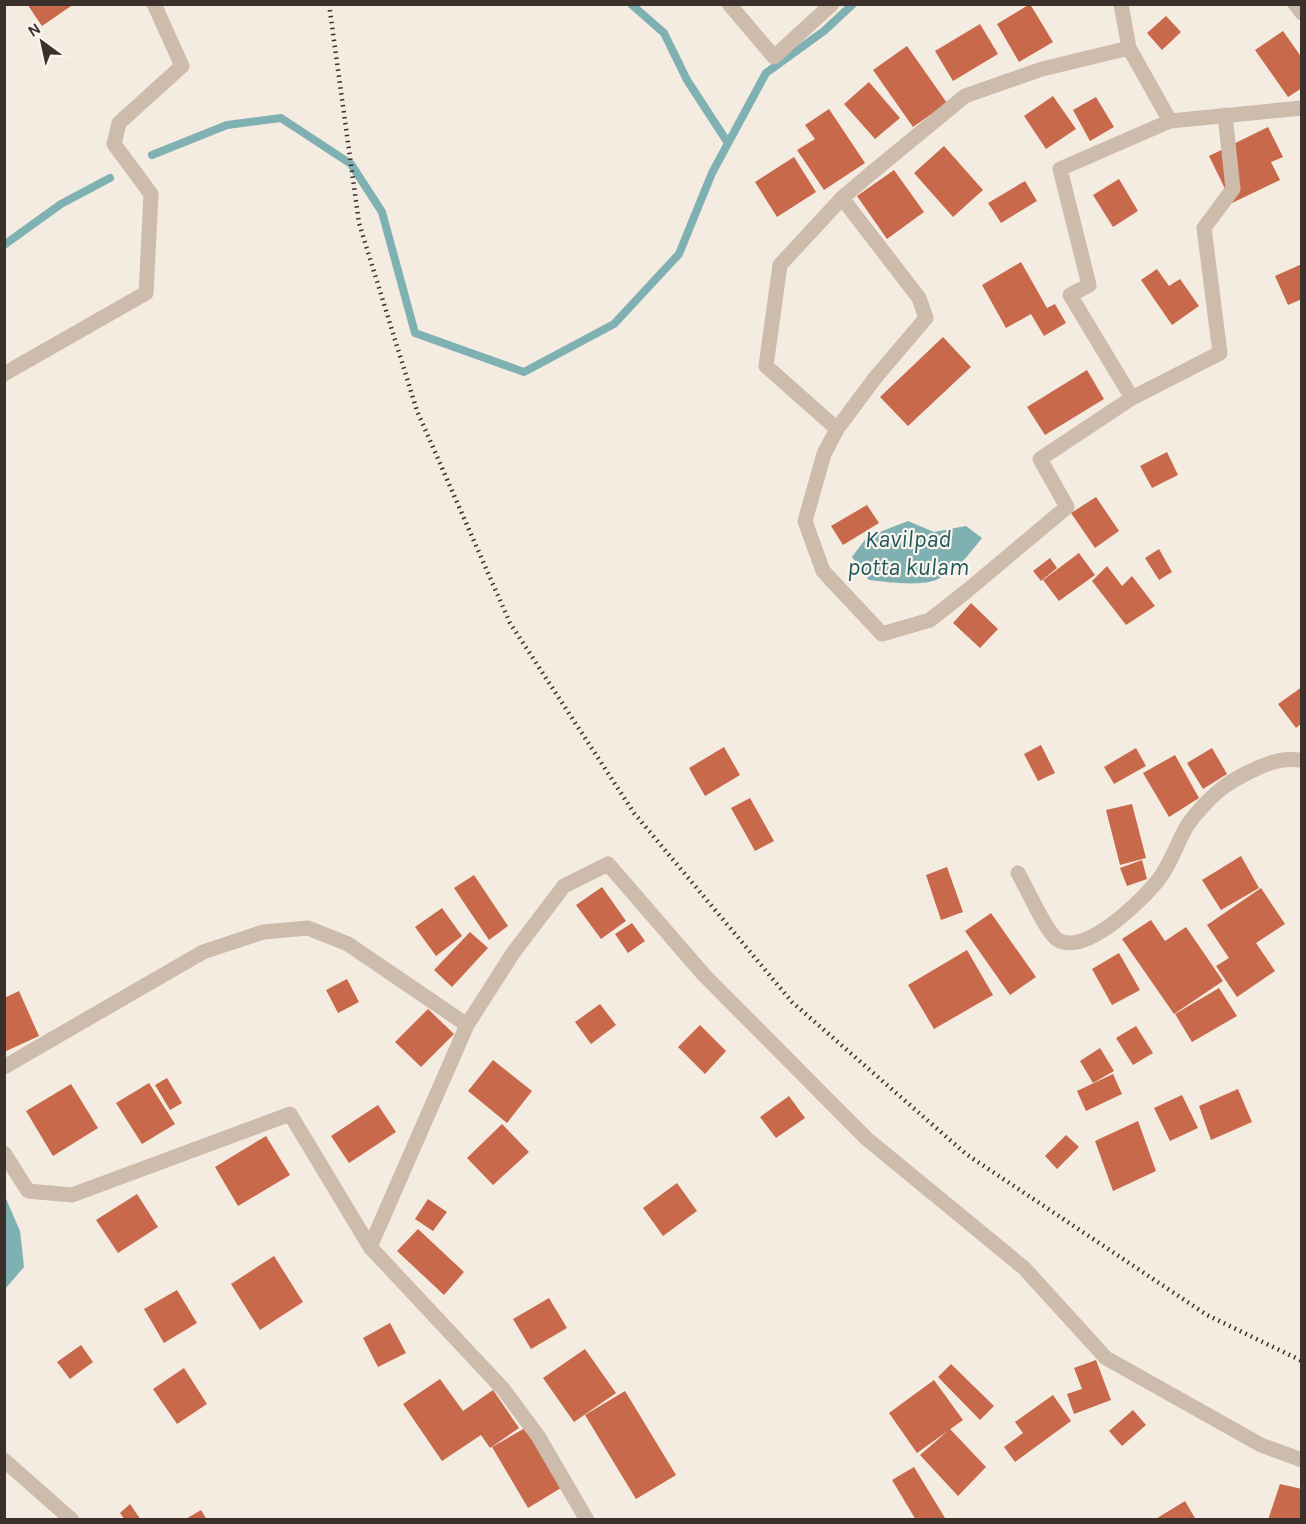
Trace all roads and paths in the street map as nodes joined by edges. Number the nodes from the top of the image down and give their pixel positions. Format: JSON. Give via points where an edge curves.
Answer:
{"nodes":[{"id":1,"x":154,"y":4,"type":"edge"},
{"id":2,"x":729,"y":4,"type":"edge"},
{"id":3,"x":832,"y":4,"type":"edge"},
{"id":4,"x":1121,"y":4,"type":"edge"},
{"id":5,"x":1295,"y":4,"type":"edge"},
{"id":6,"x":1302,"y":13,"type":"edge"},
{"id":7,"x":1129,"y":48,"type":"junction"},
{"id":8,"x":1302,"y":108,"type":"edge"},
{"id":9,"x":1224,"y":115,"type":"junction"},
{"id":10,"x":1170,"y":121,"type":"junction"},
{"id":11,"x":842,"y":198,"type":"junction"},
{"id":12,"x":4,"y":374,"type":"edge"},
{"id":13,"x":1132,"y":398,"type":"junction"},
{"id":14,"x":837,"y":429,"type":"junction"},
{"id":15,"x":1302,"y":760,"type":"edge"},
{"id":16,"x":1018,"y":873,"type":"dead end"},
{"id":17,"x":467,"y":1025,"type":"junction"},
{"id":18,"x":4,"y":1067,"type":"edge"},
{"id":19,"x":4,"y":1154,"type":"edge"},
{"id":20,"x":370,"y":1247,"type":"junction"},
{"id":21,"x":4,"y":1460,"type":"edge"},
{"id":22,"x":1302,"y":1460,"type":"edge"},
{"id":23,"x":72,"y":1520,"type":"edge"},
{"id":24,"x":587,"y":1520,"type":"edge"}],
"edges":[{"from":1,"to":12,"type":"street","via":[[182,66],[119,123],[114,144],[151,194],[146,293]]},
{"from":2,"to":3,"type":"street","via":[[774,57]]},
{"from":4,"to":7,"type":"street"},
{"from":5,"to":6,"type":"street"},
{"from":7,"to":10,"type":"street"},
{"from":7,"to":11,"type":"street","via":[[1042,69],[965,96]]},
{"from":8,"to":9,"type":"street"},
{"from":9,"to":10,"type":"street"},
{"from":9,"to":13,"type":"street","via":[[1233,189],[1204,228],[1220,353]]},
{"from":10,"to":13,"type":"street","via":[[1060,169],[1089,285],[1070,295]]},
{"from":11,"to":14,"type":"street","via":[[780,266],[766,366]]},
{"from":11,"to":14,"type":"street","via":[[919,298],[926,318]]},
{"from":13,"to":14,"type":"street","via":[[1040,459],[1067,507],[930,620],[882,634],[823,571],[805,521],[824,454]]},
{"from":15,"to":16,"type":"street","via":[[1282,760],[1249,772],[1221,789],[1188,825],[1160,877],[1102,932],[1069,942],[1058,939],[1049,930]]},
{"from":17,"to":18,"type":"street","via":[[348,944],[308,928],[263,932],[203,952]]},
{"from":17,"to":20,"type":"street"},
{"from":17,"to":22,"type":"street","via":[[513,953],[564,886],[608,864],[704,975],[867,1139],[1024,1268],[1106,1358],[1261,1445]]},
{"from":19,"to":20,"type":"street","via":[[28,1191],[72,1195],[290,1114]]},
{"from":20,"to":24,"type":"street","via":[[503,1389],[538,1436]]},
{"from":21,"to":23,"type":"street"}]}
